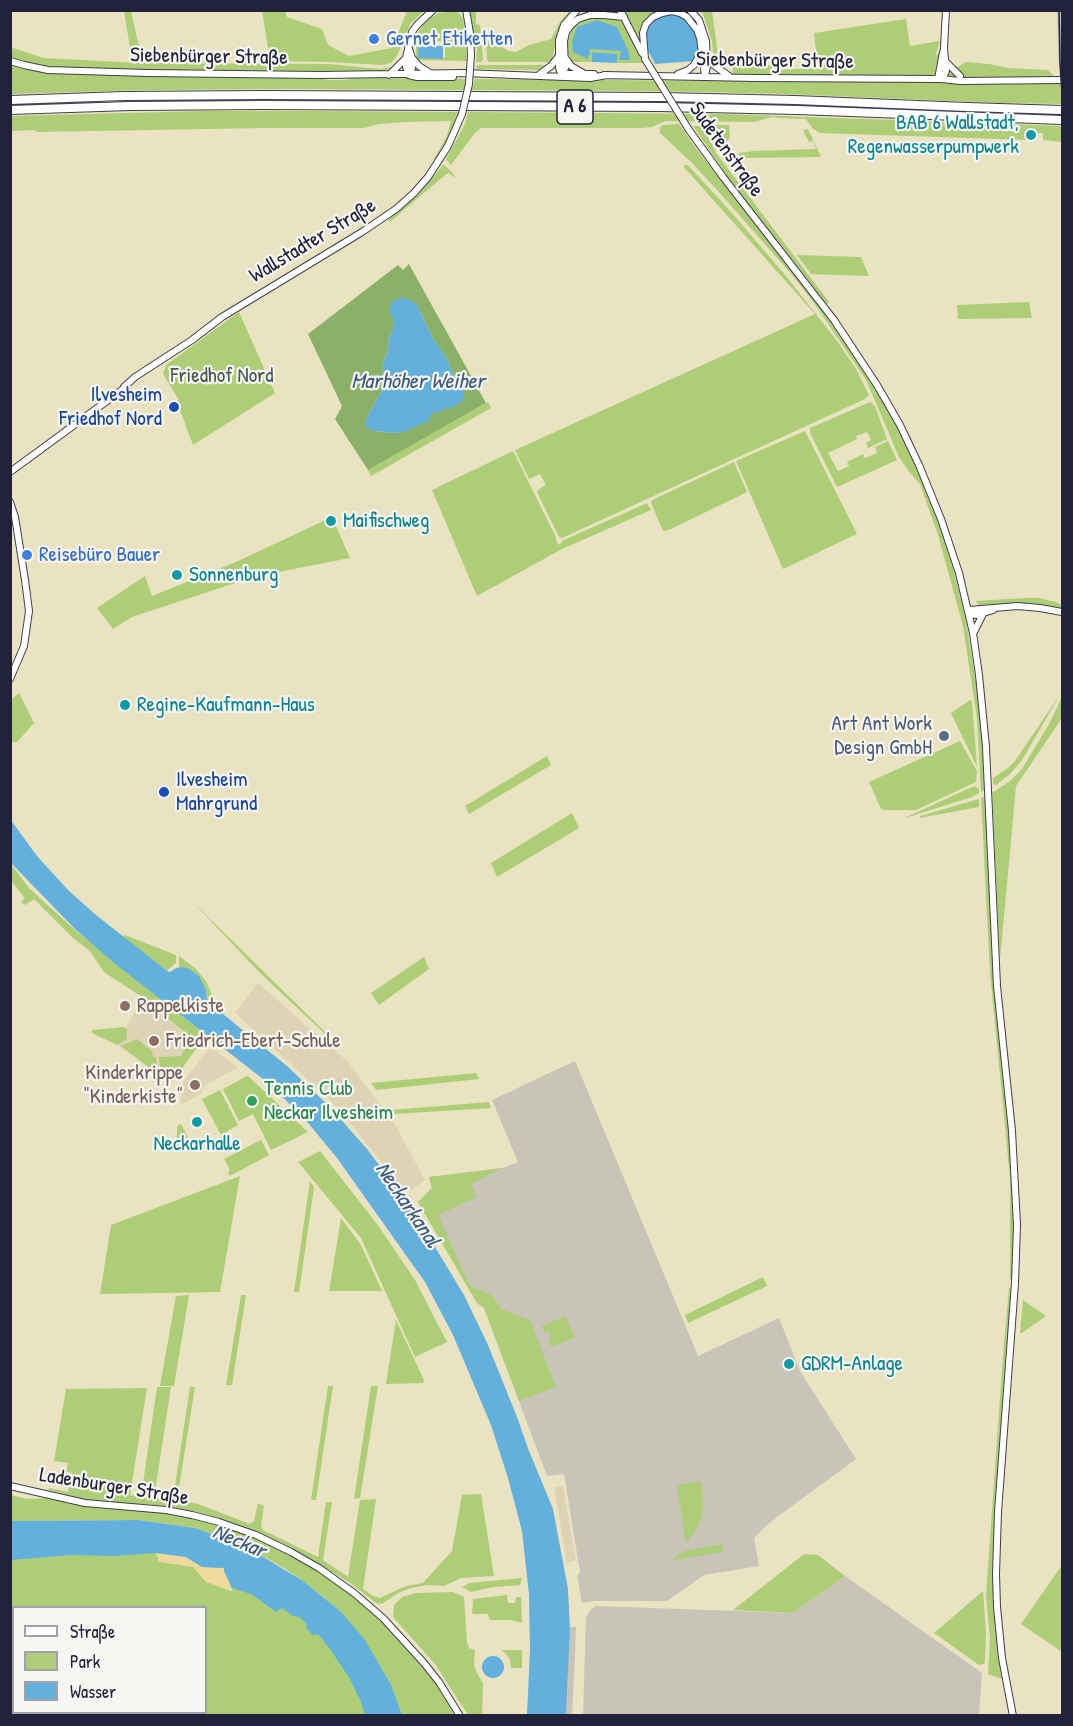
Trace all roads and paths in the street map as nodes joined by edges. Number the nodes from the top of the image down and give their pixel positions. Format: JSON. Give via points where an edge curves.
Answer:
{"nodes":[{"id":1,"x":466,"y":10,"type":"edge"},
{"id":2,"x":577,"y":10,"type":"edge"},
{"id":3,"x":690,"y":10,"type":"edge"},
{"id":4,"x":946,"y":10,"type":"edge"},
{"id":5,"x":434,"y":11,"type":"edge"},
{"id":6,"x":622,"y":14,"type":"edge"},
{"id":7,"x":944,"y":48,"type":"junction"},
{"id":8,"x":705,"y":55,"type":"junction"},
{"id":9,"x":562,"y":57,"type":"junction"},
{"id":10,"x":409,"y":58,"type":"junction"},
{"id":11,"x":645,"y":58,"type":"junction"},
{"id":12,"x":10,"y":61,"type":"edge"},
{"id":13,"x":946,"y":62,"type":"junction"},
{"id":14,"x":430,"y":73,"type":"junction"},
{"id":15,"x":584,"y":74,"type":"junction"},
{"id":16,"x":389,"y":75,"type":"junction"},
{"id":17,"x":409,"y":75,"type":"junction"},
{"id":18,"x":472,"y":75,"type":"junction"},
{"id":19,"x":539,"y":75,"type":"junction"},
{"id":20,"x":606,"y":75,"type":"junction"},
{"id":21,"x":562,"y":76,"type":"junction"},
{"id":22,"x":674,"y":76,"type":"junction"},
{"id":23,"x":705,"y":76,"type":"junction"},
{"id":24,"x":960,"y":76,"type":"junction"},
{"id":25,"x":731,"y":77,"type":"junction"},
{"id":26,"x":940,"y":79,"type":"junction"},
{"id":27,"x":993,"y":80,"type":"junction"},
{"id":28,"x":1062,"y":80,"type":"edge"},
{"id":29,"x":10,"y":100,"type":"edge"},
{"id":30,"x":10,"y":110,"type":"edge"},
{"id":31,"x":1062,"y":110,"type":"edge"},
{"id":32,"x":1062,"y":120,"type":"edge"},
{"id":33,"x":10,"y":472,"type":"edge"},
{"id":34,"x":10,"y":502,"type":"edge"},
{"id":35,"x":999,"y":608,"type":"junction"},
{"id":36,"x":969,"y":612,"type":"junction"},
{"id":37,"x":1062,"y":612,"type":"edge"},
{"id":38,"x":983,"y":614,"type":"junction"},
{"id":39,"x":973,"y":633,"type":"junction"},
{"id":40,"x":10,"y":679,"type":"edge"},
{"id":41,"x":10,"y":1486,"type":"edge"},
{"id":42,"x":460,"y":1716,"type":"edge"},
{"id":43,"x":1013,"y":1716,"type":"edge"}],
"edges":[{"from":1,"to":33,"type":"main road","name":"Wallstadter Straße","bridge":true,"via":[[471,55],[461,115],[448,146],[414,193],[362,232],[222,316]]},
{"from":2,"to":9,"type":"main road","via":[[561,33]]},
{"from":3,"to":8,"type":"main road","via":[[703,29]]},
{"from":4,"to":7,"type":"main road"},
{"from":5,"to":10,"type":"main road","via":[[412,33]]},
{"from":6,"to":9,"type":"main road","via":[[578,19],[566,33]]},
{"from":6,"to":11,"type":"main road","name":"Sudetenstraße"},
{"from":7,"to":13,"type":"main road"},
{"from":7,"to":26,"type":"main road"},
{"from":8,"to":11,"type":"main road","via":[[692,22],[672,11],[653,17],[646,24]]},
{"from":8,"to":22,"type":"main road"},
{"from":8,"to":23,"type":"main road"},
{"from":8,"to":25,"type":"main road"},
{"from":9,"to":15,"type":"main road"},
{"from":9,"to":19,"type":"main road"},
{"from":9,"to":21,"type":"main road"},
{"from":10,"to":14,"type":"main road"},
{"from":10,"to":16,"type":"main road"},
{"from":10,"to":17,"type":"main road"},
{"from":11,"to":36,"type":"main road","name":"Sudetenstraße","bridge":true,"via":[[689,130],[819,299],[877,385],[919,465],[950,543]]},
{"from":12,"to":16,"type":"main road","name":"Siebenbürger Straße","via":[[59,71]]},
{"from":13,"to":24,"type":"main road"},
{"from":13,"to":26,"type":"main road"},
{"from":14,"to":17,"type":"main road","name":"Siebenbürger Straße"},
{"from":14,"to":18,"type":"main road","name":"Siebenbürger Straße"},
{"from":15,"to":20,"type":"main road","name":"Siebenbürger Straße"},
{"from":15,"to":21,"type":"main road","name":"Siebenbürger Straße"},
{"from":16,"to":17,"type":"main road","name":"Siebenbürger Straße"},
{"from":17,"to":18,"type":"main road","name":"Siebenbürger Straße"},
{"from":18,"to":19,"type":"main road","name":"Siebenbürger Straße"},
{"from":19,"to":21,"type":"main road","name":"Siebenbürger Straße"},
{"from":20,"to":21,"type":"main road","name":"Siebenbürger Straße"},
{"from":20,"to":22,"type":"main road","name":"Siebenbürger Straße"},
{"from":22,"to":23,"type":"main road","name":"Siebenbürger Straße"},
{"from":23,"to":25,"type":"main road","name":"Siebenbürger Straße"},
{"from":24,"to":26,"type":"main road","name":"Siebenbürger Straße"},
{"from":24,"to":27,"type":"main road","name":"Siebenbürger Straße"},
{"from":25,"to":26,"type":"main road","name":"Siebenbürger Straße"},
{"from":26,"to":27,"type":"main road","name":"Siebenbürger Straße"},
{"from":27,"to":28,"type":"main road","name":"Siebenbürger Straße"},
{"from":29,"to":31,"type":"highway","number":"A 6","via":[[252,95],[651,97]]},
{"from":30,"to":32,"type":"highway","number":"A 6","via":[[262,105],[660,107]]},
{"from":34,"to":40,"type":"main road","via":[[29,611],[24,646]]},
{"from":35,"to":36,"type":"main road"},
{"from":35,"to":37,"type":"main road","via":[[1018,606]]},
{"from":35,"to":38,"type":"main road"},
{"from":36,"to":38,"type":"main road"},
{"from":36,"to":39,"type":"main road","name":"Sudetenstraße"},
{"from":38,"to":39,"type":"main road"},
{"from":39,"to":43,"type":"main road","name":"Sudetenstraße","via":[[985,736],[997,986],[1017,1215],[996,1574],[1001,1650]]},
{"from":41,"to":42,"type":"main road","name":"Ladenburger Straße","via":[[86,1503],[192,1515],[291,1552],[354,1593],[383,1618],[439,1682]]}]}
